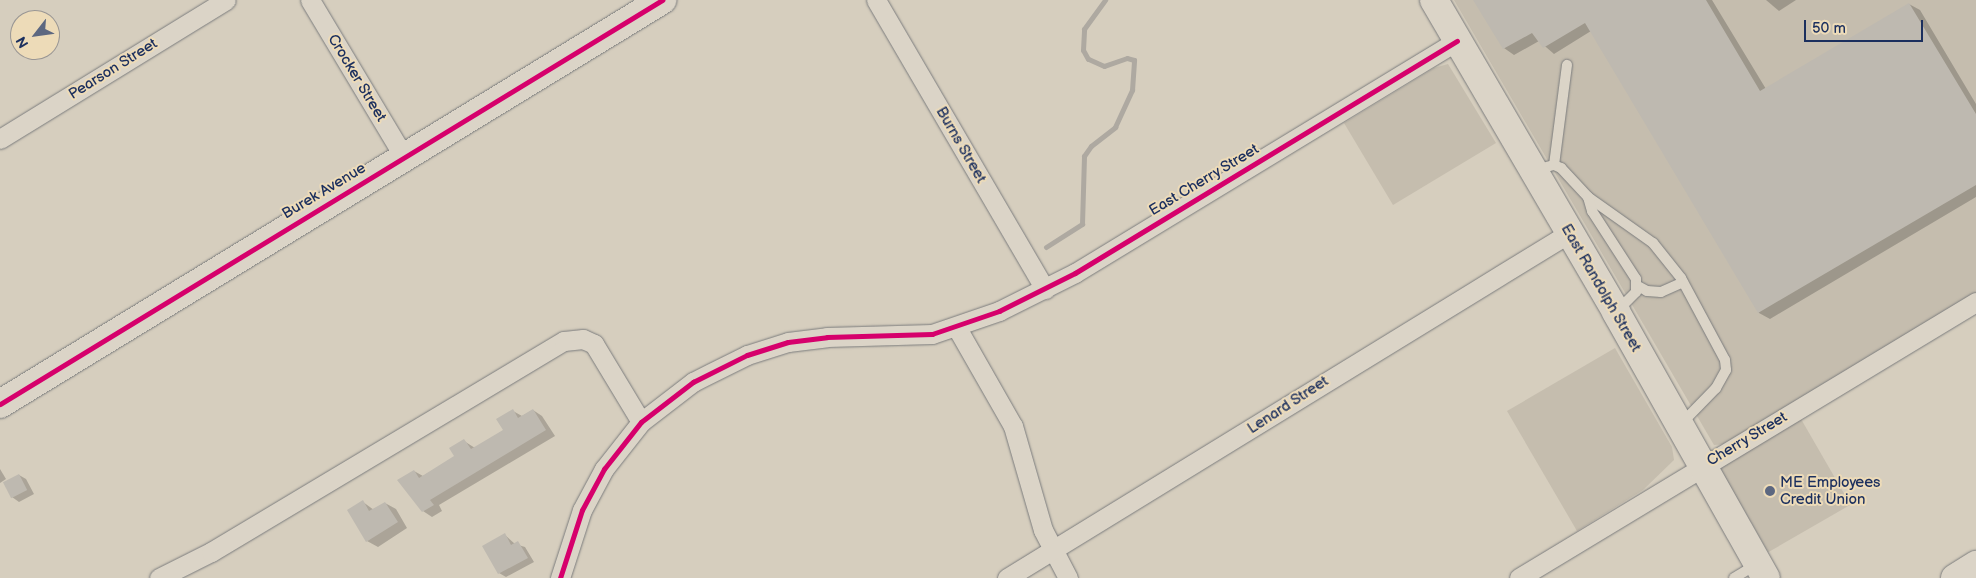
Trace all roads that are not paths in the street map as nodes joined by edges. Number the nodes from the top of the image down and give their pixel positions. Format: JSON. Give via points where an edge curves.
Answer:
{"nodes":[{"id":1,"x":226,"y":0,"type":"edge"},
{"id":2,"x":310,"y":0,"type":"edge"},
{"id":3,"x":662,"y":0,"type":"edge"},
{"id":4,"x":876,"y":0,"type":"edge"},
{"id":5,"x":1434,"y":0,"type":"edge"},
{"id":6,"x":1457,"y":41,"type":"junction"},
{"id":7,"x":1567,"y":65,"type":"dead end"},
{"id":8,"x":0,"y":139,"type":"edge"},
{"id":9,"x":404,"y":157,"type":"junction"},
{"id":10,"x":1543,"y":168,"type":"junction"},
{"id":11,"x":1588,"y":197,"type":"junction"},
{"id":12,"x":1569,"y":233,"type":"junction"},
{"id":13,"x":1683,"y":282,"type":"junction"},
{"id":14,"x":1638,"y":286,"type":"junction"},
{"id":15,"x":1045,"y":289,"type":"junction"},
{"id":16,"x":1976,"y":302,"type":"edge"},
{"id":17,"x":1616,"y":312,"type":"junction"},
{"id":18,"x":957,"y":328,"type":"junction"},
{"id":19,"x":0,"y":404,"type":"edge"},
{"id":20,"x":641,"y":422,"type":"junction"},
{"id":21,"x":1679,"y":425,"type":"junction"},
{"id":22,"x":1702,"y":466,"type":"junction"},
{"id":23,"x":1051,"y":550,"type":"junction"},
{"id":24,"x":1976,"y":565,"type":"edge"},
{"id":25,"x":1762,"y":571,"type":"edge"},
{"id":26,"x":159,"y":578,"type":"edge"},
{"id":27,"x":560,"y":578,"type":"edge"},
{"id":28,"x":1007,"y":578,"type":"edge"},
{"id":29,"x":1068,"y":578,"type":"edge"},
{"id":30,"x":1519,"y":578,"type":"edge"},
{"id":31,"x":1734,"y":578,"type":"edge"},
{"id":32,"x":1955,"y":578,"type":"edge"}],
"edges":[{"from":1,"to":8,"type":"street","name":"Pearson Street"},
{"from":2,"to":9,"type":"street","name":"Crocker Street"},
{"from":3,"to":9,"type":"street","name":"Burek Avenue"},
{"from":4,"to":15,"type":"street","name":"Burns Street"},
{"from":5,"to":6,"type":"street","name":"East Randolph Street"},
{"from":6,"to":10,"type":"street","name":"East Randolph Street"},
{"from":6,"to":15,"type":"street","name":"East Cherry Street"},
{"from":7,"to":10,"type":"lane"},
{"from":9,"to":19,"type":"street","name":"Burek Avenue"},
{"from":10,"to":11,"type":"lane","via":[[1561,168]]},
{"from":10,"to":12,"type":"street","name":"East Randolph Street"},
{"from":11,"to":13,"type":"lane","via":[[1653,242]]},
{"from":11,"to":14,"type":"lane","via":[[1592,211]]},
{"from":12,"to":17,"type":"street","name":"East Randolph Street"},
{"from":12,"to":23,"type":"street","name":"Lenard Street"},
{"from":13,"to":14,"type":"lane","via":[[1661,292],[1647,291]]},
{"from":13,"to":21,"type":"lane","via":[[1725,360],[1726,370],[1701,406]]},
{"from":14,"to":17,"type":"lane","via":[[1633,297]]},
{"from":15,"to":18,"type":"street","name":"East Cherry Street"},
{"from":16,"to":22,"type":"street","name":"Cherry Street"},
{"from":17,"to":21,"type":"street","name":"East Randolph Street"},
{"from":18,"to":20,"type":"street","name":"East Cherry Street","via":[[924,335],[812,338],[777,345],[705,375]]},
{"from":18,"to":23,"type":"street","via":[[1013,426]]},
{"from":20,"to":26,"type":"street","via":[[598,349],[582,339],[564,341],[211,552]]},
{"from":20,"to":27,"type":"street","name":"East Cherry Street","via":[[616,451],[587,498]]},
{"from":21,"to":22,"type":"street","name":"East Randolph Street"},
{"from":22,"to":25,"type":"street","name":"East Randolph Street"},
{"from":22,"to":30,"type":"street","name":"Cherry Street"},
{"from":23,"to":28,"type":"street","name":"Lenard Street"},
{"from":23,"to":29,"type":"street"},
{"from":24,"to":32,"type":"street"},
{"from":25,"to":31,"type":"lane"}]}
